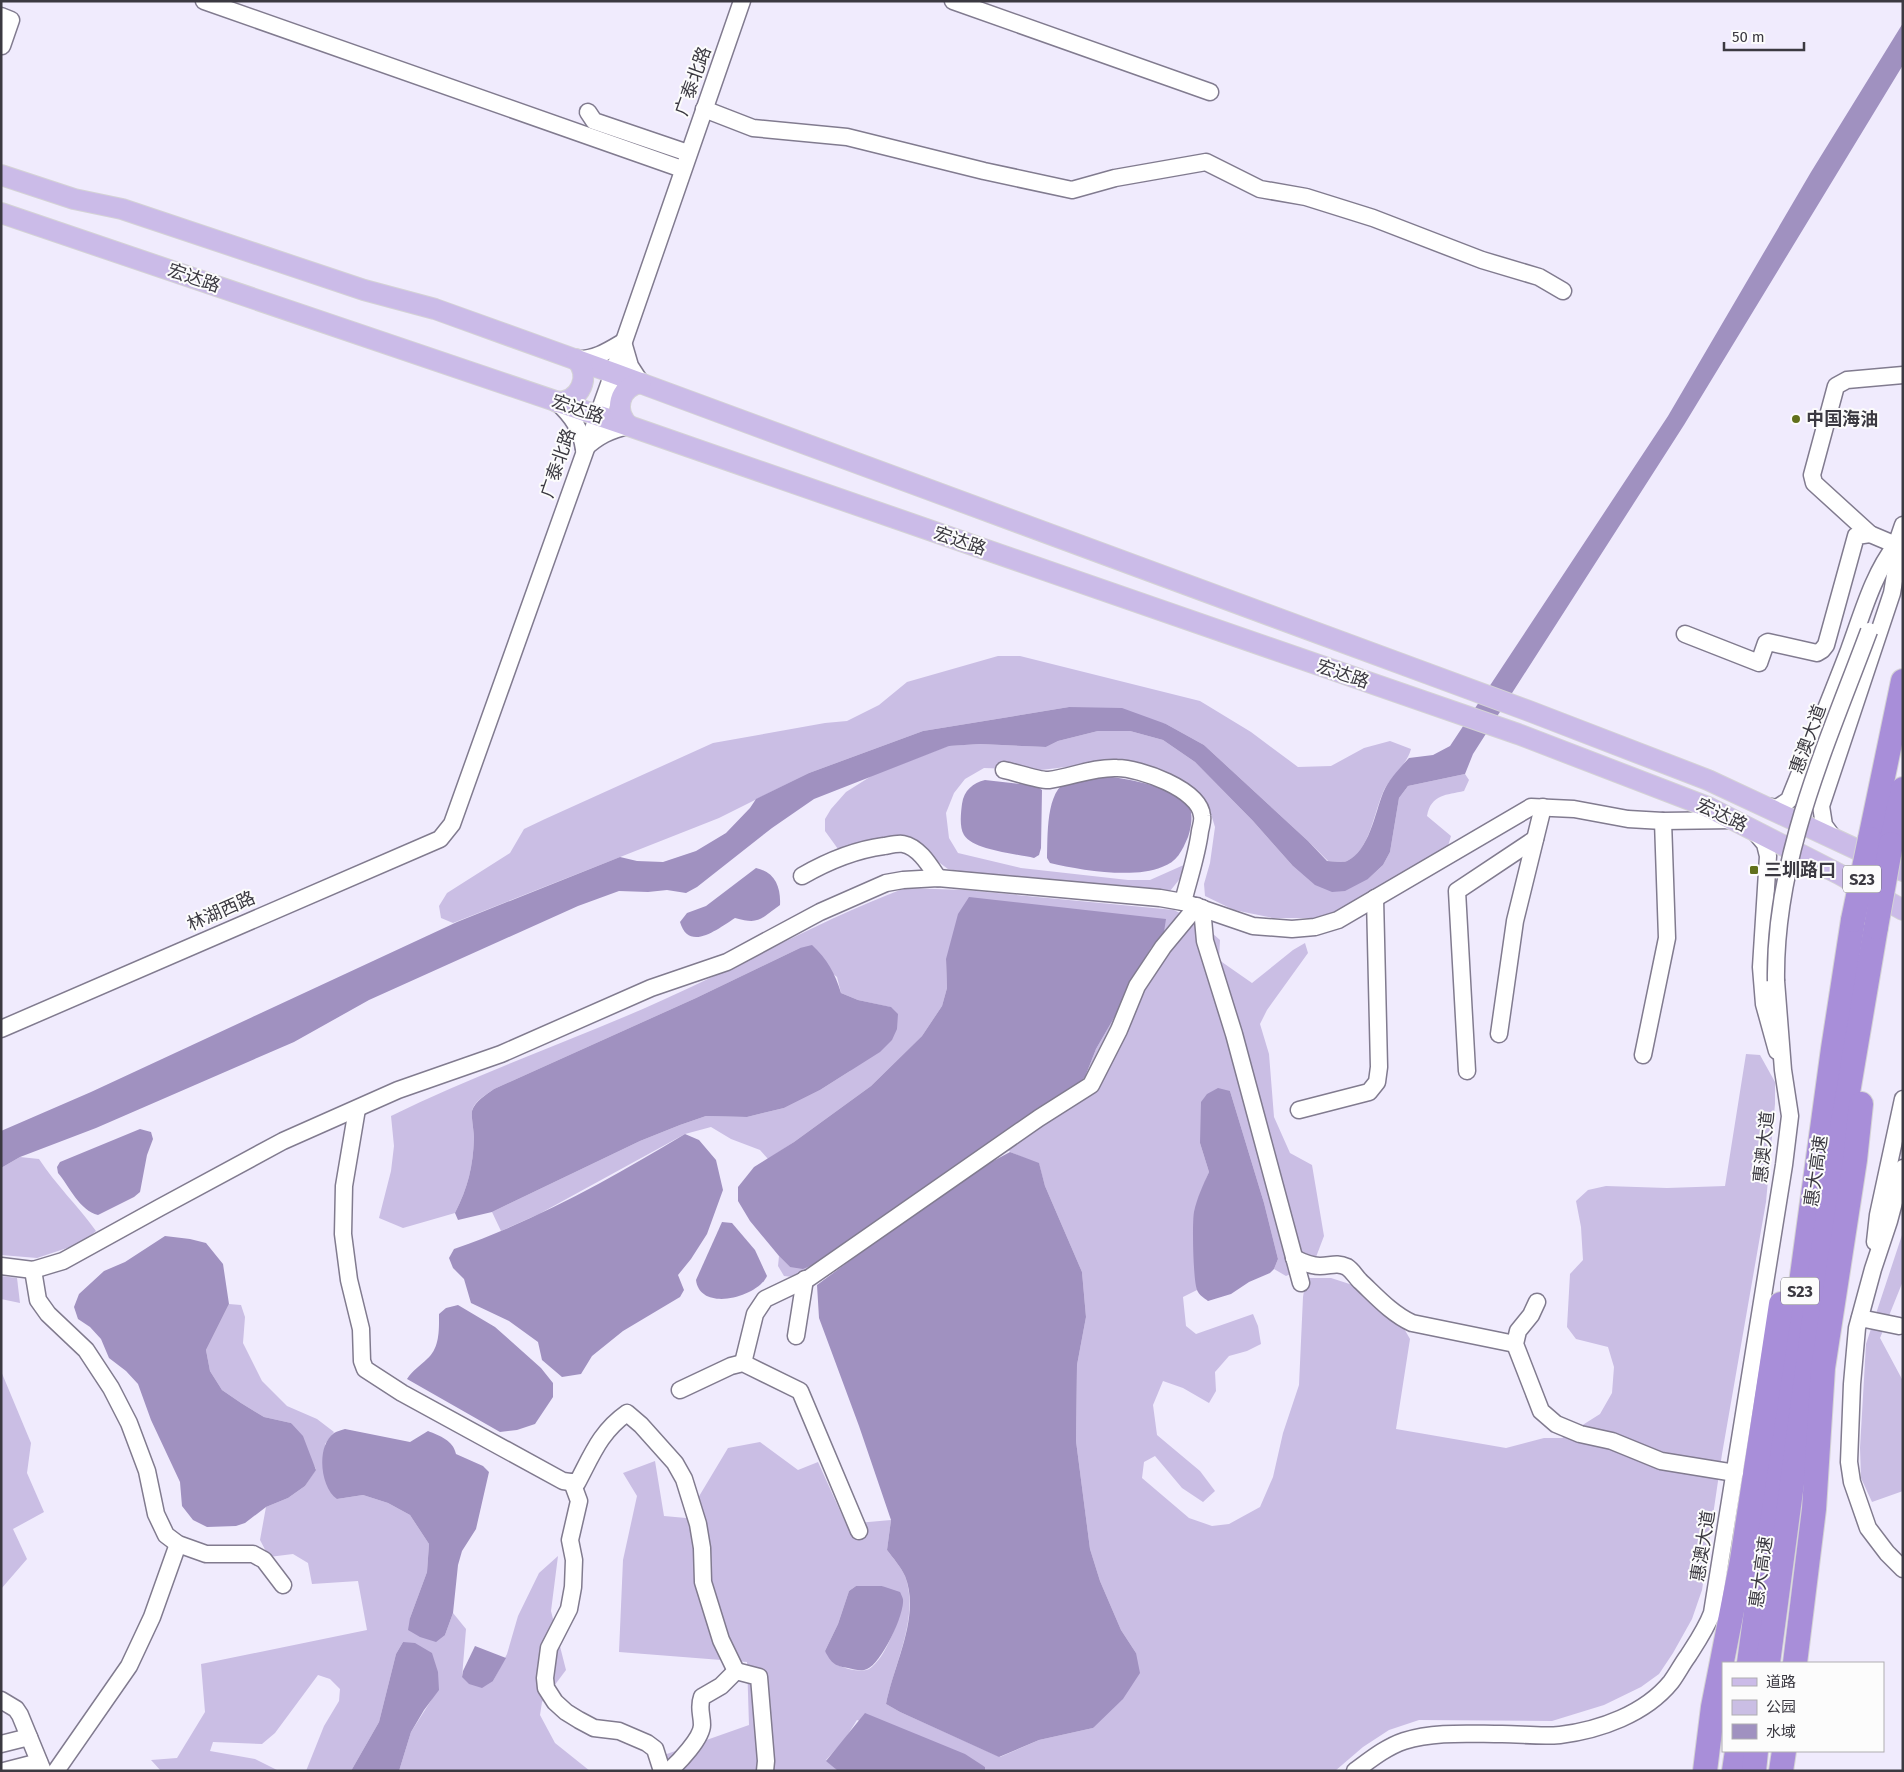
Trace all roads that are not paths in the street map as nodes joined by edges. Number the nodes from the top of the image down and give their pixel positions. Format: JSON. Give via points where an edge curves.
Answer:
{"nodes":[{"id":1,"x":204,"y":1,"type":"edge"},
{"id":2,"x":742,"y":1,"type":"edge"},
{"id":3,"x":953,"y":1,"type":"edge"},
{"id":4,"x":1,"y":16,"type":"edge"},
{"id":5,"x":2,"y":46,"type":"edge"},
{"id":6,"x":1210,"y":92,"type":"dead end"},
{"id":7,"x":704,"y":109,"type":"junction"},
{"id":8,"x":588,"y":112,"type":"dead end"},
{"id":9,"x":688,"y":153,"type":"junction"},
{"id":10,"x":682,"y":169,"type":"junction"},
{"id":11,"x":1,"y":175,"type":"edge"},
{"id":12,"x":1,"y":212,"type":"edge"},
{"id":13,"x":1563,"y":291,"type":"dead end"},
{"id":14,"x":623,"y":342,"type":"junction"},
{"id":15,"x":576,"y":359,"type":"junction"},
{"id":16,"x":613,"y":373,"type":"junction"},
{"id":17,"x":1903,"y":375,"type":"edge"},
{"id":18,"x":642,"y":383,"type":"junction"},
{"id":19,"x":557,"y":402,"type":"junction"},
{"id":20,"x":596,"y":415,"type":"junction"},
{"id":21,"x":629,"y":426,"type":"junction"},
{"id":22,"x":584,"y":449,"type":"junction"},
{"id":23,"x":1903,"y":525,"type":"edge"},
{"id":24,"x":1870,"y":534,"type":"junction"},
{"id":25,"x":1896,"y":545,"type":"junction"},
{"id":26,"x":1685,"y":634,"type":"dead end"},
{"id":27,"x":1903,"y":681,"type":"edge"},
{"id":28,"x":1004,"y":770,"type":"dead end"},
{"id":29,"x":1903,"y":789,"type":"edge"},
{"id":30,"x":1763,"y":806,"type":"junction"},
{"id":31,"x":1543,"y":807,"type":"junction"},
{"id":32,"x":1733,"y":820,"type":"junction"},
{"id":33,"x":1663,"y":821,"type":"junction"},
{"id":34,"x":452,"y":824,"type":"joint"},
{"id":35,"x":1752,"y":830,"type":"junction"},
{"id":36,"x":1535,"y":839,"type":"junction"},
{"id":37,"x":1835,"y":840,"type":"junction"},
{"id":38,"x":1880,"y":842,"type":"junction"},
{"id":39,"x":1902,"y":870,"type":"edge"},
{"id":40,"x":802,"y":876,"type":"dead end"},
{"id":41,"x":938,"y":878,"type":"junction"},
{"id":42,"x":1375,"y":898,"type":"junction"},
{"id":43,"x":1194,"y":905,"type":"junction"},
{"id":44,"x":1903,"y":910,"type":"edge"},
{"id":45,"x":1,"y":1029,"type":"edge"},
{"id":46,"x":1498,"y":1034,"type":"dead end"},
{"id":47,"x":1844,"y":1047,"type":"junction"},
{"id":48,"x":1642,"y":1055,"type":"dead end"},
{"id":49,"x":1783,"y":1070,"type":"junction"},
{"id":50,"x":1467,"y":1071,"type":"dead end"},
{"id":51,"x":1903,"y":1099,"type":"edge"},
{"id":52,"x":357,"y":1109,"type":"junction"},
{"id":53,"x":1299,"y":1110,"type":"dead end"},
{"id":54,"x":1901,"y":1179,"type":"edge"},
{"id":55,"x":1294,"y":1258,"type":"junction"},
{"id":56,"x":1,"y":1266,"type":"edge"},
{"id":57,"x":32,"y":1270,"type":"junction"},
{"id":58,"x":1872,"y":1273,"type":"junction"},
{"id":59,"x":805,"y":1279,"type":"junction"},
{"id":60,"x":1302,"y":1283,"type":"dead end"},
{"id":61,"x":1537,"y":1302,"type":"dead end"},
{"id":62,"x":1860,"y":1318,"type":"junction"},
{"id":63,"x":1899,"y":1326,"type":"dead end"},
{"id":64,"x":796,"y":1336,"type":"dead end"},
{"id":65,"x":1515,"y":1344,"type":"junction"},
{"id":66,"x":743,"y":1363,"type":"junction"},
{"id":67,"x":680,"y":1390,"type":"dead end"},
{"id":68,"x":1735,"y":1473,"type":"junction"},
{"id":69,"x":572,"y":1482,"type":"junction"},
{"id":70,"x":859,"y":1530,"type":"dead end"},
{"id":71,"x":178,"y":1544,"type":"junction"},
{"id":72,"x":1903,"y":1569,"type":"edge"},
{"id":73,"x":283,"y":1585,"type":"dead end"},
{"id":74,"x":1749,"y":1662,"type":"edge"},
{"id":75,"x":1768,"y":1662,"type":"edge"},
{"id":76,"x":1795,"y":1662,"type":"edge"},
{"id":77,"x":736,"y":1671,"type":"junction"},
{"id":78,"x":1,"y":1691,"type":"edge"},
{"id":79,"x":6,"y":1703,"type":"edge"},
{"id":80,"x":29,"y":1737,"type":"junction"},
{"id":81,"x":1,"y":1744,"type":"edge"},
{"id":82,"x":1737,"y":1752,"type":"edge"},
{"id":83,"x":1756,"y":1752,"type":"edge"},
{"id":84,"x":1784,"y":1752,"type":"edge"},
{"id":85,"x":41,"y":1766,"type":"edge"},
{"id":86,"x":4,"y":1771,"type":"edge"},
{"id":87,"x":56,"y":1771,"type":"edge"},
{"id":88,"x":662,"y":1771,"type":"edge"},
{"id":89,"x":669,"y":1771,"type":"edge"},
{"id":90,"x":765,"y":1771,"type":"edge"},
{"id":91,"x":1355,"y":1771,"type":"edge"},
{"id":92,"x":1705,"y":1771,"type":"edge"},
{"id":93,"x":1734,"y":1771,"type":"edge"},
{"id":94,"x":1754,"y":1771,"type":"edge"},
{"id":95,"x":1781,"y":1771,"type":"edge"}],
"edges":[{"from":1,"to":10,"type":"street"},
{"from":2,"to":7,"type":"street","name":"广泰北路"},
{"from":3,"to":6,"type":"street"},
{"from":4,"to":5,"type":"street","via":[[11,20]]},
{"from":7,"to":9,"type":"street","name":"广泰北路"},
{"from":7,"to":13,"type":"street","via":[[753,128],[847,137],[1072,190],[1115,178],[1206,162],[1260,189],[1306,197],[1373,218],[1482,260],[1539,276]]},
{"from":8,"to":9,"type":"street","via":[[594,121]]},
{"from":9,"to":10,"type":"street","name":"广泰北路"},
{"from":10,"to":14,"type":"street","name":"广泰北路"},
{"from":11,"to":15,"type":"main road","name":"宏达路","via":[[74,199],[122,209],[364,290],[435,309]]},
{"from":12,"to":19,"type":"main road","name":"宏达路"},
{"from":14,"to":15,"type":"street","via":[[598,356]]},
{"from":14,"to":16,"type":"street","name":"广泰北路"},
{"from":14,"to":18,"type":"street","via":[[630,366]]},
{"from":15,"to":16,"type":"main road","name":"宏达路"},
{"from":15,"to":19,"type":"main road","via":[[583,373],[581,388],[569,400]]},
{"from":16,"to":18,"type":"main road","name":"宏达路"},
{"from":16,"to":20,"type":"street","name":"广泰北路"},
{"from":17,"to":24,"type":"street","via":[[1847,380],[1836,386],[1812,475],[1814,482]]},
{"from":18,"to":21,"type":"main road","via":[[631,386],[621,398],[621,417]]},
{"from":18,"to":30,"type":"main road","name":"宏达路","via":[[1529,711],[1708,780]]},
{"from":19,"to":20,"type":"main road","name":"宏达路"},
{"from":19,"to":22,"type":"street","via":[[576,423]]},
{"from":20,"to":21,"type":"main road","name":"宏达路"},
{"from":20,"to":22,"type":"street","name":"广泰北路"},
{"from":21,"to":22,"type":"street","via":[[607,431]]},
{"from":21,"to":32,"type":"main road","name":"宏达路","via":[[1518,734],[1708,807]]},
{"from":22,"to":34,"type":"street","name":"广泰北路"},
{"from":23,"to":25,"type":"street"},
{"from":24,"to":25,"type":"street"},
{"from":24,"to":26,"type":"street","via":[[1856,536],[1822,650],[1816,653],[1768,642],[1759,663]]},
{"from":25,"to":30,"type":"street","via":[[1887,556],[1870,594],[1789,800],[1777,808]]},
{"from":25,"to":37,"type":"street","via":[[1898,557],[1892,593],[1821,806],[1824,825]]},
{"from":25,"to":49,"type":"street","name":"惠澳大道","bridge":true,"via":[[1790,856],[1778,925],[1776,982]]},
{"from":27,"to":38,"type":"highway","name":"惠大高速","number":"S23"},
{"from":28,"to":43,"type":"street","via":[[1047,780],[1084,771],[1117,768],[1165,780],[1181,790],[1195,801],[1202,815]]},
{"from":29,"to":38,"type":"highway","name":"惠大高速","number":"S23"},
{"from":30,"to":37,"type":"main road","name":"宏达路"},
{"from":31,"to":33,"type":"street"},
{"from":31,"to":36,"type":"street"},
{"from":31,"to":42,"type":"street","via":[[1531,807]]},
{"from":32,"to":33,"type":"street"},
{"from":32,"to":35,"type":"main road","name":"宏达路"},
{"from":33,"to":48,"type":"street","via":[[1667,938]]},
{"from":34,"to":45,"type":"street","name":"林湖西路","via":[[440,840]]},
{"from":35,"to":44,"type":"main road","name":"宏达路"},
{"from":35,"to":49,"type":"street","via":[[1762,838],[1768,856],[1761,967],[1769,1029]]},
{"from":36,"to":46,"type":"street","via":[[1515,921]]},
{"from":36,"to":50,"type":"street","via":[[1457,891]]},
{"from":37,"to":39,"type":"main road","name":"宏达路"},
{"from":38,"to":47,"type":"highway","name":"惠大高速","number":"S23","bridge":true,"via":[[1876,927]]},
{"from":38,"to":47,"type":"highway","name":"惠大高速","number":"S23","bridge":true,"via":[[1853,920]]},
{"from":40,"to":41,"type":"street","via":[[850,853],[902,843],[925,859]]},
{"from":41,"to":43,"type":"street"},
{"from":41,"to":52,"type":"street","via":[[886,883],[820,912],[727,962],[651,988],[501,1054],[398,1090]]},
{"from":42,"to":43,"type":"street","via":[[1338,920],[1292,929],[1253,926]]},
{"from":42,"to":53,"type":"street","via":[[1377,1082],[1369,1092]]},
{"from":43,"to":55,"type":"street","via":[[1234,1034]]},
{"from":43,"to":59,"type":"street","via":[[1137,986],[1091,1085]]},
{"from":47,"to":74,"type":"highway","name":"惠大高速","number":"S23"},
{"from":47,"to":75,"type":"highway","name":"惠大高速","number":"S23","via":[[1830,1199]]},
{"from":47,"to":76,"type":"highway","via":[[1864,1075],[1855,1160],[1823,1368],[1814,1509]]},
{"from":47,"to":92,"type":"highway","via":[[1817,1089],[1742,1560],[1713,1706]]},
{"from":49,"to":68,"type":"street","name":"惠澳大道","via":[[1790,1116]]},
{"from":51,"to":58,"type":"street","via":[[1878,1215]]},
{"from":52,"to":57,"type":"street","via":[[284,1141],[63,1261]]},
{"from":52,"to":69,"type":"street","via":[[344,1186],[343,1234],[365,1369],[471,1432],[563,1481]]},
{"from":54,"to":58,"type":"street"},
{"from":55,"to":60,"type":"street"},
{"from":55,"to":65,"type":"street","via":[[1320,1266],[1335,1263],[1352,1270],[1402,1318],[1412,1323]]},
{"from":56,"to":57,"type":"street"},
{"from":57,"to":71,"type":"street","via":[[38,1300],[86,1350],[111,1388],[129,1423],[146,1471],[156,1514],[166,1535]]},
{"from":58,"to":62,"type":"street"},
{"from":59,"to":64,"type":"street"},
{"from":59,"to":66,"type":"street","via":[[765,1300],[755,1314]]},
{"from":61,"to":65,"type":"street","via":[[1518,1331]]},
{"from":62,"to":63,"type":"street"},
{"from":62,"to":72,"type":"street","via":[[1852,1384],[1849,1462],[1852,1482],[1868,1528]]},
{"from":65,"to":68,"type":"street","via":[[1541,1411],[1556,1424],[1580,1434],[1612,1441],[1661,1461]]},
{"from":66,"to":67,"type":"street"},
{"from":66,"to":70,"type":"street","via":[[800,1391]]},
{"from":68,"to":91,"type":"street","name":"惠澳大道","via":[[1712,1613],[1706,1628],[1670,1682],[1655,1696],[1615,1721],[1583,1731],[1558,1735],[1437,1734],[1403,1741]]},
{"from":69,"to":77,"type":"street","via":[[577,1483],[601,1437],[627,1413],[675,1463],[684,1479],[698,1524],[703,1582]]},
{"from":69,"to":88,"type":"street","via":[[579,1501],[570,1540],[574,1560],[573,1586],[569,1609],[549,1648],[546,1688],[555,1702],[579,1720],[594,1728],[619,1731],[647,1743],[655,1750]]},
{"from":71,"to":73,"type":"street","via":[[206,1554],[254,1554],[264,1560]]},
{"from":71,"to":87,"type":"street","via":[[152,1618],[129,1666]]},
{"from":77,"to":89,"type":"street","via":[[721,1686],[702,1697],[699,1706],[702,1727],[697,1738]]},
{"from":77,"to":90,"type":"street","via":[[759,1677]]},
{"from":78,"to":79,"type":"street"},
{"from":79,"to":80,"type":"street","via":[[20,1715]]},
{"from":80,"to":81,"type":"street"},
{"from":80,"to":85,"type":"street"},
{"from":82,"to":93,"type":"highway"},
{"from":83,"to":94,"type":"highway"},
{"from":84,"to":95,"type":"highway"},
{"from":85,"to":86,"type":"street"}]}
